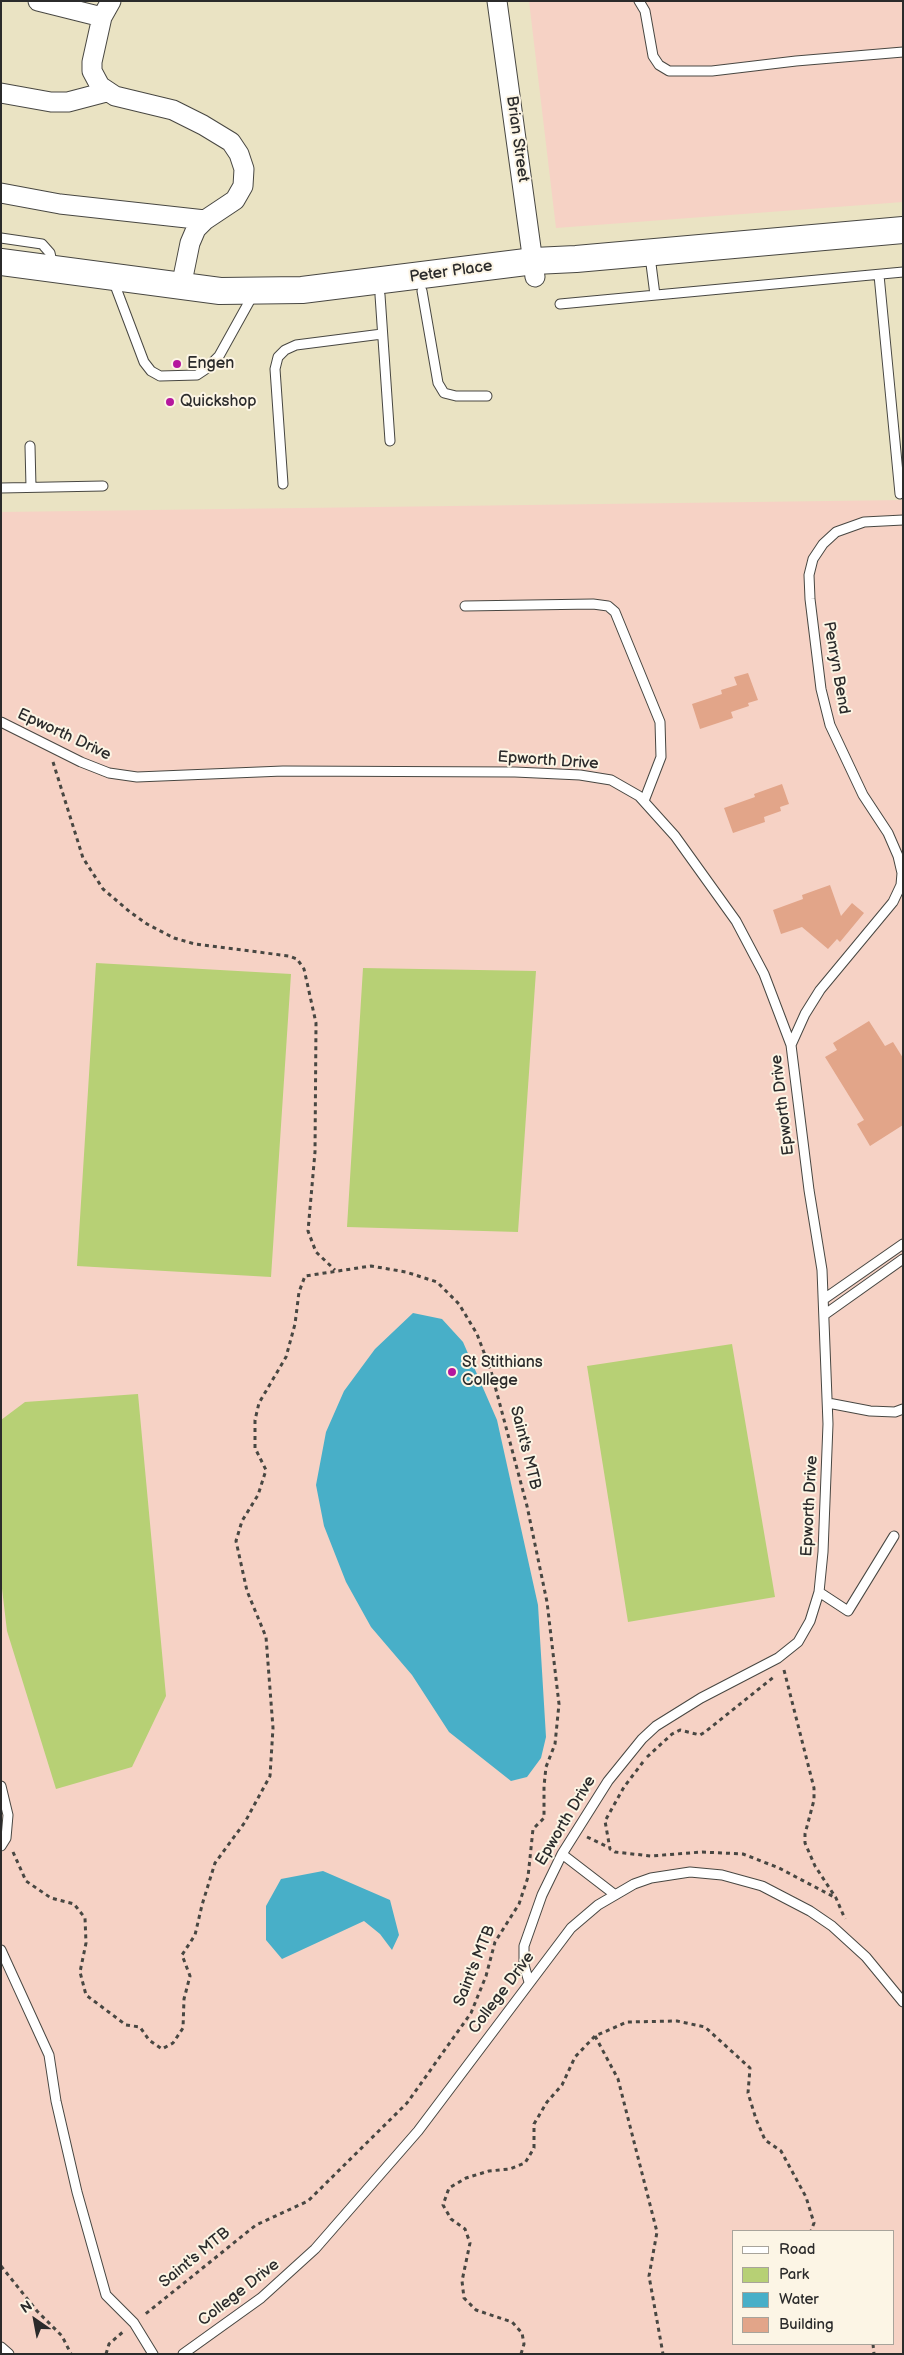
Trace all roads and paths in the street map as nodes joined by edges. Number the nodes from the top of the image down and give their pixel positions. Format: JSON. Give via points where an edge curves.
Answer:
{"nodes":[{"id":1,"x":38,"y":1,"type":"edge"},
{"id":2,"x":497,"y":1,"type":"edge"},
{"id":3,"x":639,"y":1,"type":"edge"},
{"id":4,"x":107,"y":9,"type":"edge"},
{"id":5,"x":903,"y":52,"type":"edge"},
{"id":6,"x":106,"y":92,"type":"junction"},
{"id":7,"x":1,"y":93,"type":"edge"},
{"id":8,"x":1,"y":193,"type":"edge"},
{"id":9,"x":205,"y":220,"type":"junction"},
{"id":10,"x":903,"y":230,"type":"edge"},
{"id":11,"x":1,"y":238,"type":"edge"},
{"id":12,"x":903,"y":243,"type":"edge"},
{"id":13,"x":1,"y":262,"type":"edge"},
{"id":14,"x":651,"y":264,"type":"junction"},
{"id":15,"x":534,"y":269,"type":"junction"},
{"id":16,"x":54,"y":270,"type":"junction"},
{"id":17,"x":903,"y":272,"type":"edge"},
{"id":18,"x":1,"y":273,"type":"edge"},
{"id":19,"x":879,"y":275,"type":"junction"},
{"id":20,"x":114,"y":282,"type":"junction"},
{"id":21,"x":181,"y":287,"type":"junction"},
{"id":22,"x":422,"y":291,"type":"junction"},
{"id":23,"x":253,"y":295,"type":"junction"},
{"id":24,"x":380,"y":295,"type":"junction"},
{"id":25,"x":655,"y":295,"type":"junction"},
{"id":26,"x":560,"y":304,"type":"dead end"},
{"id":27,"x":382,"y":334,"type":"junction"},
{"id":28,"x":487,"y":396,"type":"dead end"},
{"id":29,"x":390,"y":441,"type":"dead end"},
{"id":30,"x":30,"y":446,"type":"dead end"},
{"id":31,"x":283,"y":484,"type":"dead end"},
{"id":32,"x":103,"y":486,"type":"dead end"},
{"id":33,"x":31,"y":487,"type":"junction"},
{"id":34,"x":1,"y":488,"type":"edge"},
{"id":35,"x":900,"y":494,"type":"dead end"},
{"id":36,"x":903,"y":520,"type":"edge"},
{"id":37,"x":465,"y":606,"type":"dead end"},
{"id":38,"x":1,"y":722,"type":"edge"},
{"id":39,"x":48,"y":747,"type":"junction"},
{"id":40,"x":644,"y":801,"type":"junction"},
{"id":41,"x":792,"y":1045,"type":"junction"},
{"id":42,"x":903,"y":1244,"type":"edge"},
{"id":43,"x":903,"y":1259,"type":"edge"},
{"id":44,"x":336,"y":1270,"type":"junction"},
{"id":45,"x":824,"y":1299,"type":"junction"},
{"id":46,"x":824,"y":1315,"type":"junction"},
{"id":47,"x":828,"y":1403,"type":"junction"},
{"id":48,"x":903,"y":1409,"type":"edge"},
{"id":49,"x":894,"y":1536,"type":"dead end"},
{"id":50,"x":819,"y":1592,"type":"junction"},
{"id":51,"x":790,"y":1666,"type":"dead end"},
{"id":52,"x":784,"y":1670,"type":"junction"},
{"id":53,"x":1,"y":1786,"type":"edge"},
{"id":54,"x":585,"y":1836,"type":"dead end"},
{"id":55,"x":4,"y":1842,"type":"edge"},
{"id":56,"x":608,"y":1847,"type":"junction"},
{"id":57,"x":562,"y":1854,"type":"junction"},
{"id":58,"x":614,"y":1894,"type":"junction"},
{"id":59,"x":836,"y":1898,"type":"junction"},
{"id":60,"x":851,"y":1942,"type":"junction"},
{"id":61,"x":1,"y":1950,"type":"edge"},
{"id":62,"x":529,"y":1982,"type":"junction"},
{"id":63,"x":903,"y":2002,"type":"edge"},
{"id":64,"x":595,"y":2036,"type":"junction"},
{"id":65,"x":811,"y":2230,"type":"edge"},
{"id":66,"x":1,"y":2266,"type":"edge"},
{"id":67,"x":134,"y":2323,"type":"junction"},
{"id":68,"x":1,"y":2347,"type":"edge"},
{"id":69,"x":9,"y":2354,"type":"edge"},
{"id":70,"x":71,"y":2354,"type":"edge"},
{"id":71,"x":106,"y":2354,"type":"edge"},
{"id":72,"x":153,"y":2354,"type":"edge"},
{"id":73,"x":183,"y":2354,"type":"edge"},
{"id":74,"x":521,"y":2354,"type":"edge"},
{"id":75,"x":663,"y":2354,"type":"edge"}],
"edges":[{"from":1,"to":4,"type":"street"},
{"from":2,"to":15,"type":"street","name":"Brian Street"},
{"from":3,"to":5,"type":"lane","via":[[645,11],[653,56],[669,71],[712,71],[796,60]]},
{"from":4,"to":6,"type":"street","via":[[92,62],[96,80]]},
{"from":6,"to":7,"type":"street","via":[[68,102]]},
{"from":6,"to":9,"type":"street","via":[[173,110],[231,142],[244,169],[243,186],[235,200]]},
{"from":8,"to":9,"type":"street","via":[[60,204]]},
{"from":9,"to":21,"type":"street","via":[[196,228],[190,242]]},
{"from":10,"to":15,"type":"main road","name":"Peter Place","via":[[576,259]]},
{"from":11,"to":16,"type":"lane","via":[[42,244],[50,253]]},
{"from":12,"to":14,"type":"main road","name":"Peter Place"},
{"from":13,"to":16,"type":"main road","name":"Peter Place"},
{"from":14,"to":15,"type":"main road","name":"Peter Place"},
{"from":14,"to":25,"type":"lane"},
{"from":15,"to":22,"type":"main road","name":"Peter Place"},
{"from":15,"to":23,"type":"main road","name":"Peter Place"},
{"from":16,"to":20,"type":"main road","name":"Peter Place"},
{"from":17,"to":19,"type":"lane"},
{"from":18,"to":20,"type":"main road","name":"Peter Place"},
{"from":19,"to":25,"type":"lane"},
{"from":19,"to":35,"type":"lane"},
{"from":20,"to":21,"type":"main road","name":"Peter Place"},
{"from":20,"to":23,"type":"main road","name":"Peter Place","via":[[186,297]]},
{"from":20,"to":23,"type":"lane","via":[[144,362],[160,376],[197,375],[206,369],[219,356]]},
{"from":21,"to":23,"type":"main road","name":"Peter Place"},
{"from":22,"to":24,"type":"main road","name":"Peter Place"},
{"from":22,"to":28,"type":"lane","via":[[438,383],[444,393]]},
{"from":23,"to":24,"type":"main road","name":"Peter Place","via":[[303,301]]},
{"from":24,"to":27,"type":"lane"},
{"from":25,"to":26,"type":"lane"},
{"from":27,"to":29,"type":"lane"},
{"from":27,"to":31,"type":"lane","via":[[296,345],[278,357],[275,369]]},
{"from":30,"to":33,"type":"lane"},
{"from":32,"to":33,"type":"lane"},
{"from":33,"to":34,"type":"lane"},
{"from":36,"to":41,"type":"lane","name":"Penryn Bend","via":[[864,522],[836,532],[813,559],[809,575],[822,689],[830,725],[863,795],[888,833],[902,873],[901,885],[893,902],[820,990]]},
{"from":37,"to":40,"type":"lane","via":[[593,604],[608,606],[615,612],[660,722],[661,757]]},
{"from":38,"to":39,"type":"lane","name":"Epworth Drive"},
{"from":39,"to":40,"type":"lane","name":"Epworth Drive","via":[[109,773],[137,777],[283,771],[543,773],[611,780]]},
{"from":39,"to":44,"type":"path","via":[[83,858],[103,889],[147,924],[174,938],[203,946],[289,956],[297,959],[304,969],[316,1023],[315,1152],[308,1231],[316,1252]]},
{"from":40,"to":41,"type":"lane","name":"Epworth Drive","via":[[675,836],[736,921],[764,974]]},
{"from":41,"to":45,"type":"lane","name":"Epworth Drive"},
{"from":42,"to":45,"type":"lane"},
{"from":43,"to":46,"type":"lane"},
{"from":44,"to":55,"type":"path","name":"Saint's MTB","via":[[305,1276],[286,1357],[259,1403],[255,1420],[255,1448],[266,1470],[236,1541],[247,1591],[266,1637],[273,1728],[270,1776],[245,1822],[215,1863],[196,1936],[182,1955],[190,1976],[184,1999],[183,2028],[173,2043],[162,2049],[149,2040],[140,2027],[126,2025],[86,1995],[80,1972],[86,1943],[85,1918],[74,1904],[51,1898],[26,1881]]},
{"from":44,"to":67,"type":"path","name":"Saint's MTB","via":[[371,1266],[437,1282],[459,1304],[477,1334],[488,1362],[504,1412],[538,1553],[554,1652],[558,1704],[554,1744],[546,1767],[544,1818],[533,1830],[528,1877],[519,1904],[495,1942],[471,2013],[407,2103],[308,2201],[256,2226]]},
{"from":45,"to":46,"type":"lane","name":"Epworth Drive"},
{"from":46,"to":47,"type":"lane","name":"Epworth Drive"},
{"from":47,"to":48,"type":"lane","via":[[870,1411],[895,1412]]},
{"from":47,"to":50,"type":"lane","name":"Epworth Drive","via":[[824,1542]]},
{"from":49,"to":50,"type":"lane","via":[[848,1610]]},
{"from":50,"to":57,"type":"lane","name":"Epworth Drive","via":[[810,1621],[798,1642],[778,1658],[673,1715],[642,1740],[608,1781]]},
{"from":51,"to":52,"type":"path"},
{"from":52,"to":56,"type":"path","via":[[705,1732],[700,1735],[680,1730],[649,1754],[604,1820]]},
{"from":52,"to":59,"type":"path","via":[[814,1788],[805,1843],[815,1866]]},
{"from":53,"to":55,"type":"lane","via":[[8,1816]]},
{"from":54,"to":56,"type":"path"},
{"from":56,"to":59,"type":"path","via":[[615,1852],[651,1856],[702,1852],[743,1854],[779,1868]]},
{"from":57,"to":58,"type":"lane"},
{"from":57,"to":62,"type":"lane","name":"Epworth Drive","via":[[542,1895],[524,1946],[524,1965]]},
{"from":58,"to":60,"type":"lane","name":"College Drive","via":[[651,1878],[673,1874],[722,1875],[762,1886],[782,1896],[825,1921]]},
{"from":58,"to":62,"type":"lane","name":"College Drive","via":[[571,1928]]},
{"from":59,"to":60,"type":"path"},
{"from":60,"to":63,"type":"lane","name":"College Drive"},
{"from":61,"to":67,"type":"lane","via":[[49,2055],[70,2165],[106,2295]]},
{"from":62,"to":73,"type":"lane","name":"College Drive","via":[[418,2131],[340,2222],[261,2298]]},
{"from":64,"to":65,"type":"path","via":[[627,2022],[677,2021],[705,2028],[732,2051],[750,2068],[748,2093],[765,2140],[781,2151],[806,2197],[814,2223]]},
{"from":64,"to":74,"type":"path","via":[[575,2057],[562,2085],[534,2124],[534,2148],[526,2163],[466,2178],[449,2188],[442,2205],[465,2229],[470,2243],[462,2281],[464,2298],[476,2310],[512,2322],[522,2333],[524,2344]]},
{"from":64,"to":75,"type":"path","via":[[618,2079],[658,2232],[649,2276]]},
{"from":66,"to":70,"type":"path","via":[[62,2336]]},
{"from":67,"to":71,"type":"path","name":"Saint's MTB","via":[[109,2344]]},
{"from":67,"to":72,"type":"lane"},
{"from":68,"to":69,"type":"lane"}]}
